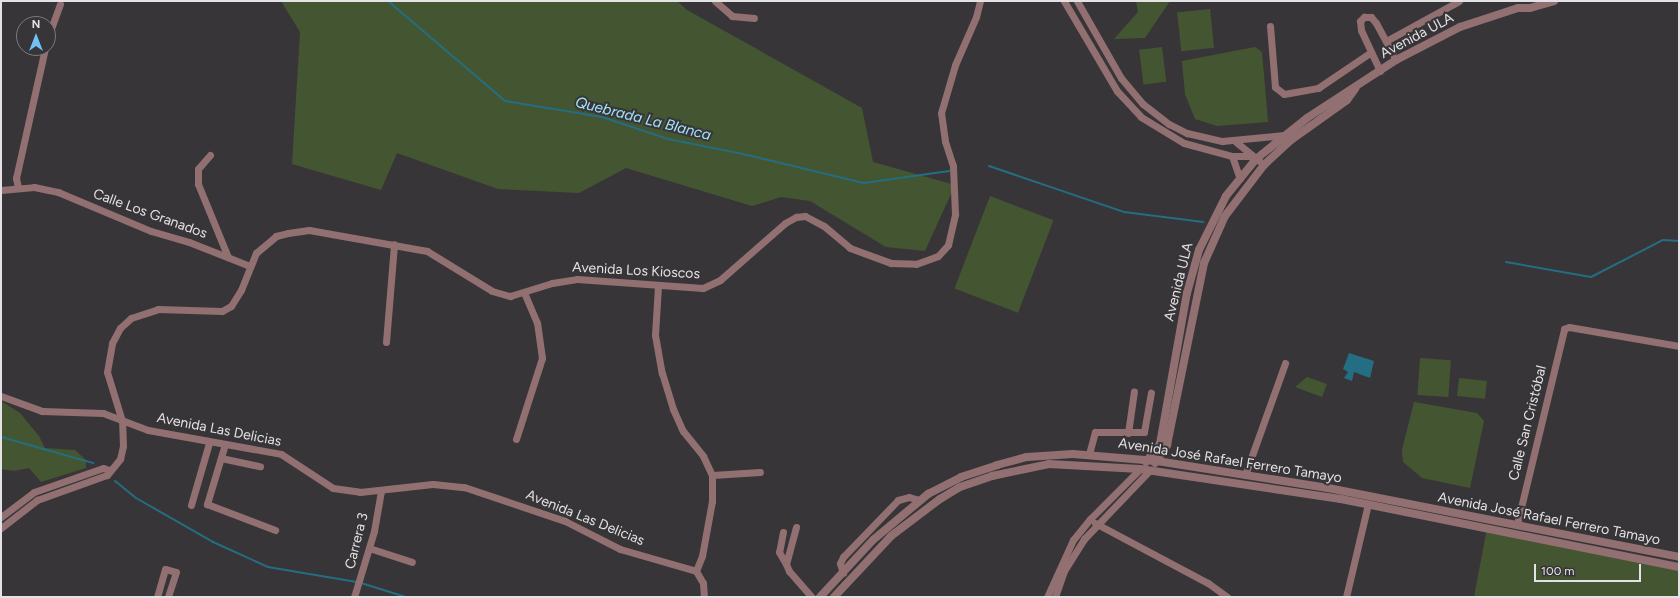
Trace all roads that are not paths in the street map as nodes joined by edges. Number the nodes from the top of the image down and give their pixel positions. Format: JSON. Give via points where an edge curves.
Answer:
{"nodes":[{"id":1,"x":715,"y":1,"type":"edge"},
{"id":2,"x":980,"y":1,"type":"edge"},
{"id":3,"x":1064,"y":1,"type":"edge"},
{"id":4,"x":1077,"y":1,"type":"edge"},
{"id":5,"x":1459,"y":1,"type":"edge"},
{"id":6,"x":1527,"y":1,"type":"edge"},
{"id":7,"x":1554,"y":1,"type":"edge"},
{"id":8,"x":60,"y":4,"type":"dead end"},
{"id":9,"x":1518,"y":8,"type":"junction"},
{"id":10,"x":56,"y":16,"type":"edge"},
{"id":11,"x":754,"y":18,"type":"dead end"},
{"id":12,"x":1270,"y":26,"type":"dead end"},
{"id":13,"x":1386,"y":41,"type":"junction"},
{"id":14,"x":1371,"y":52,"type":"junction"},
{"id":15,"x":43,"y":56,"type":"edge"},
{"id":16,"x":1396,"y":60,"type":"junction"},
{"id":17,"x":1380,"y":70,"type":"junction"},
{"id":18,"x":1355,"y":89,"type":"junction"},
{"id":19,"x":1284,"y":135,"type":"junction"},
{"id":20,"x":1236,"y":142,"type":"junction"},
{"id":21,"x":210,"y":155,"type":"dead end"},
{"id":22,"x":1232,"y":156,"type":"junction"},
{"id":23,"x":1254,"y":158,"type":"junction"},
{"id":24,"x":1264,"y":165,"type":"junction"},
{"id":25,"x":1240,"y":179,"type":"junction"},
{"id":26,"x":18,"y":188,"type":"junction"},
{"id":27,"x":1,"y":190,"type":"edge"},
{"id":28,"x":394,"y":244,"type":"junction"},
{"id":29,"x":228,"y":257,"type":"junction"},
{"id":30,"x":250,"y":266,"type":"junction"},
{"id":31,"x":658,"y":286,"type":"junction"},
{"id":32,"x":524,"y":293,"type":"junction"},
{"id":33,"x":386,"y":342,"type":"dead end"},
{"id":34,"x":1679,"y":346,"type":"edge"},
{"id":35,"x":1285,"y":363,"type":"dead end"},
{"id":36,"x":1134,"y":391,"type":"dead end"},
{"id":37,"x":1151,"y":393,"type":"dead end"},
{"id":38,"x":1,"y":396,"type":"edge"},
{"id":39,"x":122,"y":421,"type":"junction"},
{"id":40,"x":1128,"y":433,"type":"junction"},
{"id":41,"x":516,"y":439,"type":"dead end"},
{"id":42,"x":210,"y":442,"type":"junction"},
{"id":43,"x":225,"y":444,"type":"junction"},
{"id":44,"x":1089,"y":454,"type":"junction"},
{"id":45,"x":221,"y":458,"type":"junction"},
{"id":46,"x":1153,"y":460,"type":"junction"},
{"id":47,"x":260,"y":466,"type":"dead end"},
{"id":48,"x":1140,"y":469,"type":"junction"},
{"id":49,"x":110,"y":470,"type":"junction"},
{"id":50,"x":1150,"y":470,"type":"junction"},
{"id":51,"x":760,"y":472,"type":"dead end"},
{"id":52,"x":712,"y":475,"type":"junction"},
{"id":53,"x":1245,"y":475,"type":"junction"},
{"id":54,"x":381,"y":491,"type":"junction"},
{"id":55,"x":919,"y":500,"type":"junction"},
{"id":56,"x":1368,"y":504,"type":"junction"},
{"id":57,"x":190,"y":505,"type":"dead end"},
{"id":58,"x":1,"y":517,"type":"edge"},
{"id":59,"x":1090,"y":519,"type":"junction"},
{"id":60,"x":1098,"y":524,"type":"junction"},
{"id":61,"x":1517,"y":524,"type":"junction"},
{"id":62,"x":796,"y":526,"type":"dead end"},
{"id":63,"x":1,"y":528,"type":"edge"},
{"id":64,"x":275,"y":530,"type":"dead end"},
{"id":65,"x":783,"y":532,"type":"dead end"},
{"id":66,"x":369,"y":548,"type":"junction"},
{"id":67,"x":1679,"y":557,"type":"edge"},
{"id":68,"x":412,"y":562,"type":"dead end"},
{"id":69,"x":786,"y":564,"type":"junction"},
{"id":70,"x":1679,"y":567,"type":"edge"},
{"id":71,"x":696,"y":571,"type":"junction"},
{"id":72,"x":843,"y":573,"type":"junction"},
{"id":73,"x":157,"y":597,"type":"edge"},
{"id":74,"x":168,"y":597,"type":"edge"},
{"id":75,"x":354,"y":597,"type":"edge"},
{"id":76,"x":704,"y":597,"type":"edge"},
{"id":77,"x":812,"y":597,"type":"edge"},
{"id":78,"x":820,"y":597,"type":"edge"},
{"id":79,"x":834,"y":597,"type":"edge"},
{"id":80,"x":1047,"y":597,"type":"edge"},
{"id":81,"x":1055,"y":597,"type":"edge"},
{"id":82,"x":1227,"y":597,"type":"edge"},
{"id":83,"x":1346,"y":597,"type":"edge"}],
"edges":[{"from":1,"to":11,"type":"street","via":[[732,16]]},
{"from":2,"to":31,"type":"street","name":"Avenida Los Kioscos","via":[[976,17],[955,65],[942,113],[945,141],[953,166],[955,214],[948,245],[938,256],[916,264],[891,263],[850,248],[805,216],[796,217],[769,236],[713,285],[703,288]]},
{"from":3,"to":22,"type":"street","via":[[1117,91],[1141,117],[1184,143]]},
{"from":4,"to":20,"type":"street","via":[[1121,78],[1143,104],[1168,124],[1187,133]]},
{"from":5,"to":13,"type":"street"},
{"from":6,"to":9,"type":"street","name":"Avenida ULA"},
{"from":7,"to":9,"type":"street","name":"Avenida ULA","via":[[1530,8]]},
{"from":8,"to":10,"type":"street"},
{"from":9,"to":16,"type":"street","name":"Avenida ULA","via":[[1460,27]]},
{"from":12,"to":14,"type":"street","via":[[1275,87],[1284,94],[1318,88]]},
{"from":13,"to":14,"type":"street","via":[[1376,23],[1364,16],[1360,25]]},
{"from":13,"to":16,"type":"street"},
{"from":14,"to":17,"type":"street"},
{"from":15,"to":26,"type":"street","via":[[16,178]]},
{"from":16,"to":17,"type":"street","name":"Avenida ULA"},
{"from":17,"to":18,"type":"street","name":"Avenida ULA"},
{"from":18,"to":19,"type":"street","name":"Avenida ULA","via":[[1344,92]]},
{"from":18,"to":24,"type":"street","name":"Avenida ULA","via":[[1348,100],[1296,137]]},
{"from":19,"to":20,"type":"street"},
{"from":19,"to":23,"type":"street","name":"Avenida ULA"},
{"from":20,"to":23,"type":"street"},
{"from":21,"to":29,"type":"street","via":[[198,169],[198,184]]},
{"from":22,"to":23,"type":"street"},
{"from":22,"to":25,"type":"street"},
{"from":23,"to":24,"type":"street"},
{"from":23,"to":25,"type":"street","name":"Avenida ULA"},
{"from":24,"to":46,"type":"street","name":"Avenida ULA","via":[[1233,203],[1208,249],[1198,285],[1168,445]]},
{"from":25,"to":46,"type":"street","name":"Avenida ULA","via":[[1226,196],[1199,250],[1187,293],[1160,444]]},
{"from":26,"to":27,"type":"street","name":"Calle Los Granados"},
{"from":26,"to":29,"type":"street","name":"Calle Los Granados","via":[[38,187],[58,192],[151,231]]},
{"from":28,"to":30,"type":"street","name":"Avenida Los Kioscos","via":[[298,230],[271,240],[256,253]]},
{"from":28,"to":32,"type":"street","name":"Avenida Los Kioscos","via":[[434,254],[492,291],[510,296]]},
{"from":28,"to":33,"type":"street"},
{"from":29,"to":30,"type":"street","name":"Calle Los Granados"},
{"from":30,"to":39,"type":"street","name":"Avenida Los Kioscos","via":[[235,300],[222,311],[158,309],[131,318],[120,328],[112,343],[107,372]]},
{"from":31,"to":32,"type":"street","name":"Avenida Los Kioscos","via":[[636,282],[577,279],[552,283]]},
{"from":31,"to":52,"type":"street","via":[[655,335],[662,373],[673,410],[684,431],[704,456]]},
{"from":32,"to":41,"type":"street","via":[[537,323],[542,358]]},
{"from":34,"to":61,"type":"street","name":"Calle San Cristóbal","via":[[1608,336],[1569,327],[1564,329]]},
{"from":35,"to":53,"type":"street"},
{"from":36,"to":40,"type":"street"},
{"from":37,"to":40,"type":"street","via":[[1144,432]]},
{"from":38,"to":39,"type":"street","name":"Avenida Las Delicias","via":[[9,401],[42,410],[102,414]]},
{"from":39,"to":42,"type":"street","name":"Avenida Las Delicias","via":[[148,430]]},
{"from":39,"to":49,"type":"street","name":"Avenida Los Kioscos","via":[[122,452]]},
{"from":40,"to":44,"type":"street","via":[[1095,432]]},
{"from":42,"to":43,"type":"street","name":"Avenida Las Delicias"},
{"from":42,"to":57,"type":"street"},
{"from":43,"to":45,"type":"street"},
{"from":43,"to":54,"type":"street","name":"Avenida Las Delicias","via":[[282,454],[333,488]]},
{"from":44,"to":46,"type":"street","name":"Avenida José Rafael Ferrero Tamayo"},
{"from":44,"to":55,"type":"street","name":"Avenida José Rafael Ferrero Tamayo","via":[[1027,457],[997,465],[947,484]]},
{"from":45,"to":47,"type":"street"},
{"from":45,"to":64,"type":"street","via":[[208,504]]},
{"from":46,"to":48,"type":"street","name":"Avenida ULA"},
{"from":46,"to":50,"type":"street","name":"Avenida ULA"},
{"from":46,"to":53,"type":"street","name":"Avenida José Rafael Ferrero Tamayo"},
{"from":48,"to":50,"type":"street","name":"Avenida José Rafael Ferrero Tamayo"},
{"from":48,"to":59,"type":"street"},
{"from":48,"to":79,"type":"street","name":"Avenida José Rafael Ferrero Tamayo","via":[[1049,464],[1014,470],[960,487],[906,523]]},
{"from":49,"to":58,"type":"street","via":[[103,468],[34,492]]},
{"from":49,"to":63,"type":"street","name":"Avenida Los Kioscos","via":[[108,475],[38,500]]},
{"from":50,"to":56,"type":"street","name":"Avenida José Rafael Ferrero Tamayo"},
{"from":50,"to":60,"type":"street"},
{"from":51,"to":52,"type":"street"},
{"from":52,"to":71,"type":"street","via":[[712,501],[702,556]]},
{"from":53,"to":61,"type":"street","name":"Avenida José Rafael Ferrero Tamayo"},
{"from":54,"to":66,"type":"street","name":"Carrera 3"},
{"from":54,"to":71,"type":"street","name":"Avenida Las Delicias","via":[[433,484],[464,487],[565,521],[620,549]]},
{"from":55,"to":72,"type":"street","name":"Avenida José Rafael Ferrero Tamayo","via":[[878,535]]},
{"from":55,"to":72,"type":"street","via":[[909,497],[898,500],[844,557],[840,563]]},
{"from":56,"to":70,"type":"street","name":"Avenida José Rafael Ferrero Tamayo"},
{"from":56,"to":83,"type":"street"},
{"from":59,"to":60,"type":"street"},
{"from":59,"to":80,"type":"street","via":[[1063,558]]},
{"from":60,"to":81,"type":"street","via":[[1072,557]]},
{"from":60,"to":82,"type":"street","via":[[1208,582]]},
{"from":61,"to":67,"type":"street","name":"Avenida José Rafael Ferrero Tamayo"},
{"from":62,"to":69,"type":"street"},
{"from":65,"to":69,"type":"street","via":[[778,552]]},
{"from":66,"to":68,"type":"street"},
{"from":66,"to":75,"type":"street","name":"Carrera 3"},
{"from":69,"to":77,"type":"street"},
{"from":71,"to":76,"type":"street","via":[[703,583]]},
{"from":72,"to":78,"type":"street","name":"Avenida José Rafael Ferrero Tamayo"},
{"from":73,"to":74,"type":"street","via":[[165,569],[176,572]]}]}
